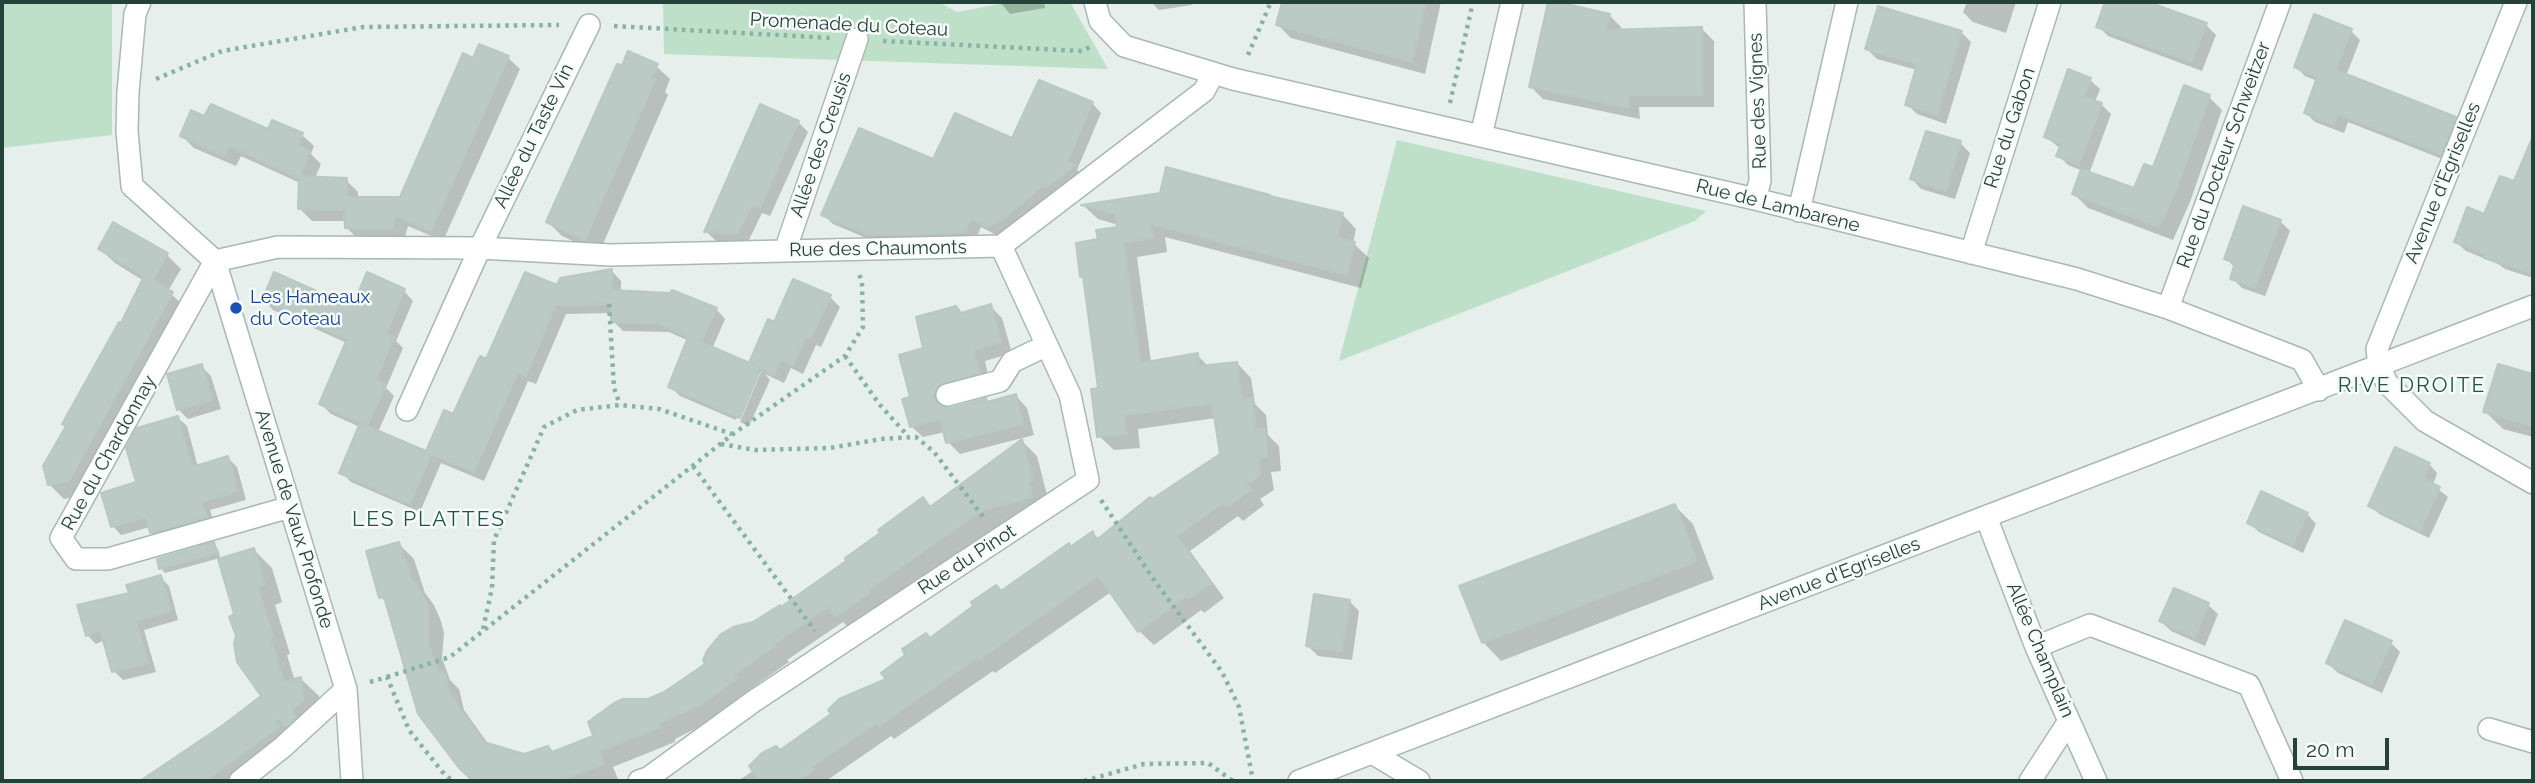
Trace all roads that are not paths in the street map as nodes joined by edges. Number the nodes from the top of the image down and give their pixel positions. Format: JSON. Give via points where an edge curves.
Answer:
{"nodes":[{"id":1,"x":140,"y":2,"type":"edge"},
{"id":2,"x":1095,"y":2,"type":"edge"},
{"id":3,"x":1513,"y":2,"type":"edge"},
{"id":4,"x":1755,"y":2,"type":"edge"},
{"id":5,"x":1847,"y":2,"type":"edge"},
{"id":6,"x":2050,"y":2,"type":"edge"},
{"id":7,"x":2280,"y":2,"type":"edge"},
{"id":8,"x":2516,"y":2,"type":"edge"},
{"id":9,"x":589,"y":25,"type":"road end"},
{"id":10,"x":857,"y":39,"type":"road end"},
{"id":11,"x":1223,"y":76,"type":"junction"},
{"id":12,"x":1481,"y":136,"type":"junction"},
{"id":13,"x":1755,"y":200,"type":"junction"},
{"id":14,"x":1799,"y":211,"type":"junction"},
{"id":15,"x":1001,"y":246,"type":"junction"},
{"id":16,"x":480,"y":248,"type":"junction"},
{"id":17,"x":785,"y":251,"type":"junction"},
{"id":18,"x":1971,"y":253,"type":"junction"},
{"id":19,"x":215,"y":261,"type":"junction"},
{"id":20,"x":2533,"y":306,"type":"edge"},
{"id":21,"x":2168,"y":308,"type":"junction"},
{"id":22,"x":1047,"y":345,"type":"junction"},
{"id":23,"x":2379,"y":366,"type":"junction"},
{"id":24,"x":2319,"y":390,"type":"junction"},
{"id":25,"x":947,"y":395,"type":"dead end"},
{"id":26,"x":407,"y":410,"type":"dead end"},
{"id":27,"x":2533,"y":483,"type":"edge"},
{"id":28,"x":290,"y":507,"type":"junction"},
{"id":29,"x":1986,"y":517,"type":"junction"},
{"id":30,"x":2036,"y":647,"type":"junction"},
{"id":31,"x":346,"y":690,"type":"junction"},
{"id":32,"x":2069,"y":721,"type":"junction"},
{"id":33,"x":2489,"y":729,"type":"dead end"},
{"id":34,"x":2533,"y":742,"type":"edge"},
{"id":35,"x":1372,"y":753,"type":"junction"},
{"id":36,"x":240,"y":781,"type":"edge"},
{"id":37,"x":352,"y":781,"type":"edge"},
{"id":38,"x":639,"y":781,"type":"edge"},
{"id":39,"x":1299,"y":781,"type":"edge"},
{"id":40,"x":1419,"y":781,"type":"edge"},
{"id":41,"x":2030,"y":781,"type":"edge"},
{"id":42,"x":2096,"y":781,"type":"edge"},
{"id":43,"x":2292,"y":781,"type":"edge"}],
"edges":[{"from":1,"to":19,"type":"street","via":[[128,92],[132,186]]},
{"from":2,"to":11,"type":"street","name":"Rue de Lambarene","via":[[1100,21],[1124,46]]},
{"from":3,"to":12,"type":"street"},
{"from":4,"to":13,"type":"street","name":"Rue des Vignes","via":[[1760,181]]},
{"from":5,"to":14,"type":"street"},
{"from":6,"to":18,"type":"street","name":"Rue du Gabon"},
{"from":7,"to":21,"type":"street","name":"Rue du Docteur Schweitzer"},
{"from":8,"to":23,"type":"street","name":"Avenue d'Egriselles","via":[[2376,349]]},
{"from":9,"to":16,"type":"street","name":"Allée du Taste Vin"},
{"from":10,"to":17,"type":"street","name":"Allée des Creusis"},
{"from":11,"to":12,"type":"street","name":"Rue de Lambarene"},
{"from":11,"to":15,"type":"street"},
{"from":12,"to":13,"type":"street","name":"Rue de Lambarene"},
{"from":13,"to":14,"type":"street","name":"Rue de Lambarene"},
{"from":14,"to":18,"type":"street","name":"Rue de Lambarene"},
{"from":15,"to":17,"type":"street","name":"Rue des Chaumonts"},
{"from":15,"to":22,"type":"street"},
{"from":16,"to":17,"type":"street","name":"Rue des Chaumonts","via":[[611,254]]},
{"from":16,"to":19,"type":"street","name":"Rue des Chaumonts","via":[[278,247]]},
{"from":16,"to":26,"type":"street"},
{"from":18,"to":21,"type":"street","name":"Rue de Lambarene"},
{"from":19,"to":28,"type":"street","name":"Avenue de Vaux Profonde"},
{"from":19,"to":28,"type":"street","name":"Rue du Chardonnay","via":[[61,538],[76,559],[108,559]]},
{"from":20,"to":23,"type":"street","name":"Avenue d'Egriselles"},
{"from":21,"to":24,"type":"street","name":"Rue de Lambarene","via":[[2302,360]]},
{"from":22,"to":25,"type":"street","via":[[1012,362],[1000,381]]},
{"from":22,"to":38,"type":"street","name":"Rue du Pinot","via":[[1070,395],[1088,480]]},
{"from":23,"to":24,"type":"street","name":"Avenue d'Egriselles"},
{"from":23,"to":27,"type":"street","via":[[2387,383],[2426,421]]},
{"from":24,"to":29,"type":"street","name":"Avenue d'Egriselles"},
{"from":28,"to":31,"type":"street","name":"Avenue de Vaux Profonde"},
{"from":29,"to":30,"type":"street","name":"Allée Champlain"},
{"from":29,"to":35,"type":"street","name":"Avenue d'Egriselles"},
{"from":30,"to":32,"type":"street","name":"Allée Champlain"},
{"from":30,"to":43,"type":"street","via":[[2090,625],[2249,685]]},
{"from":31,"to":36,"type":"street"},
{"from":31,"to":37,"type":"street","name":"Avenue de Vaux Profonde"},
{"from":32,"to":41,"type":"street"},
{"from":32,"to":42,"type":"street","name":"Allée Champlain"},
{"from":33,"to":34,"type":"street"},
{"from":35,"to":39,"type":"street","name":"Avenue d'Egriselles"},
{"from":35,"to":40,"type":"street"}]}
